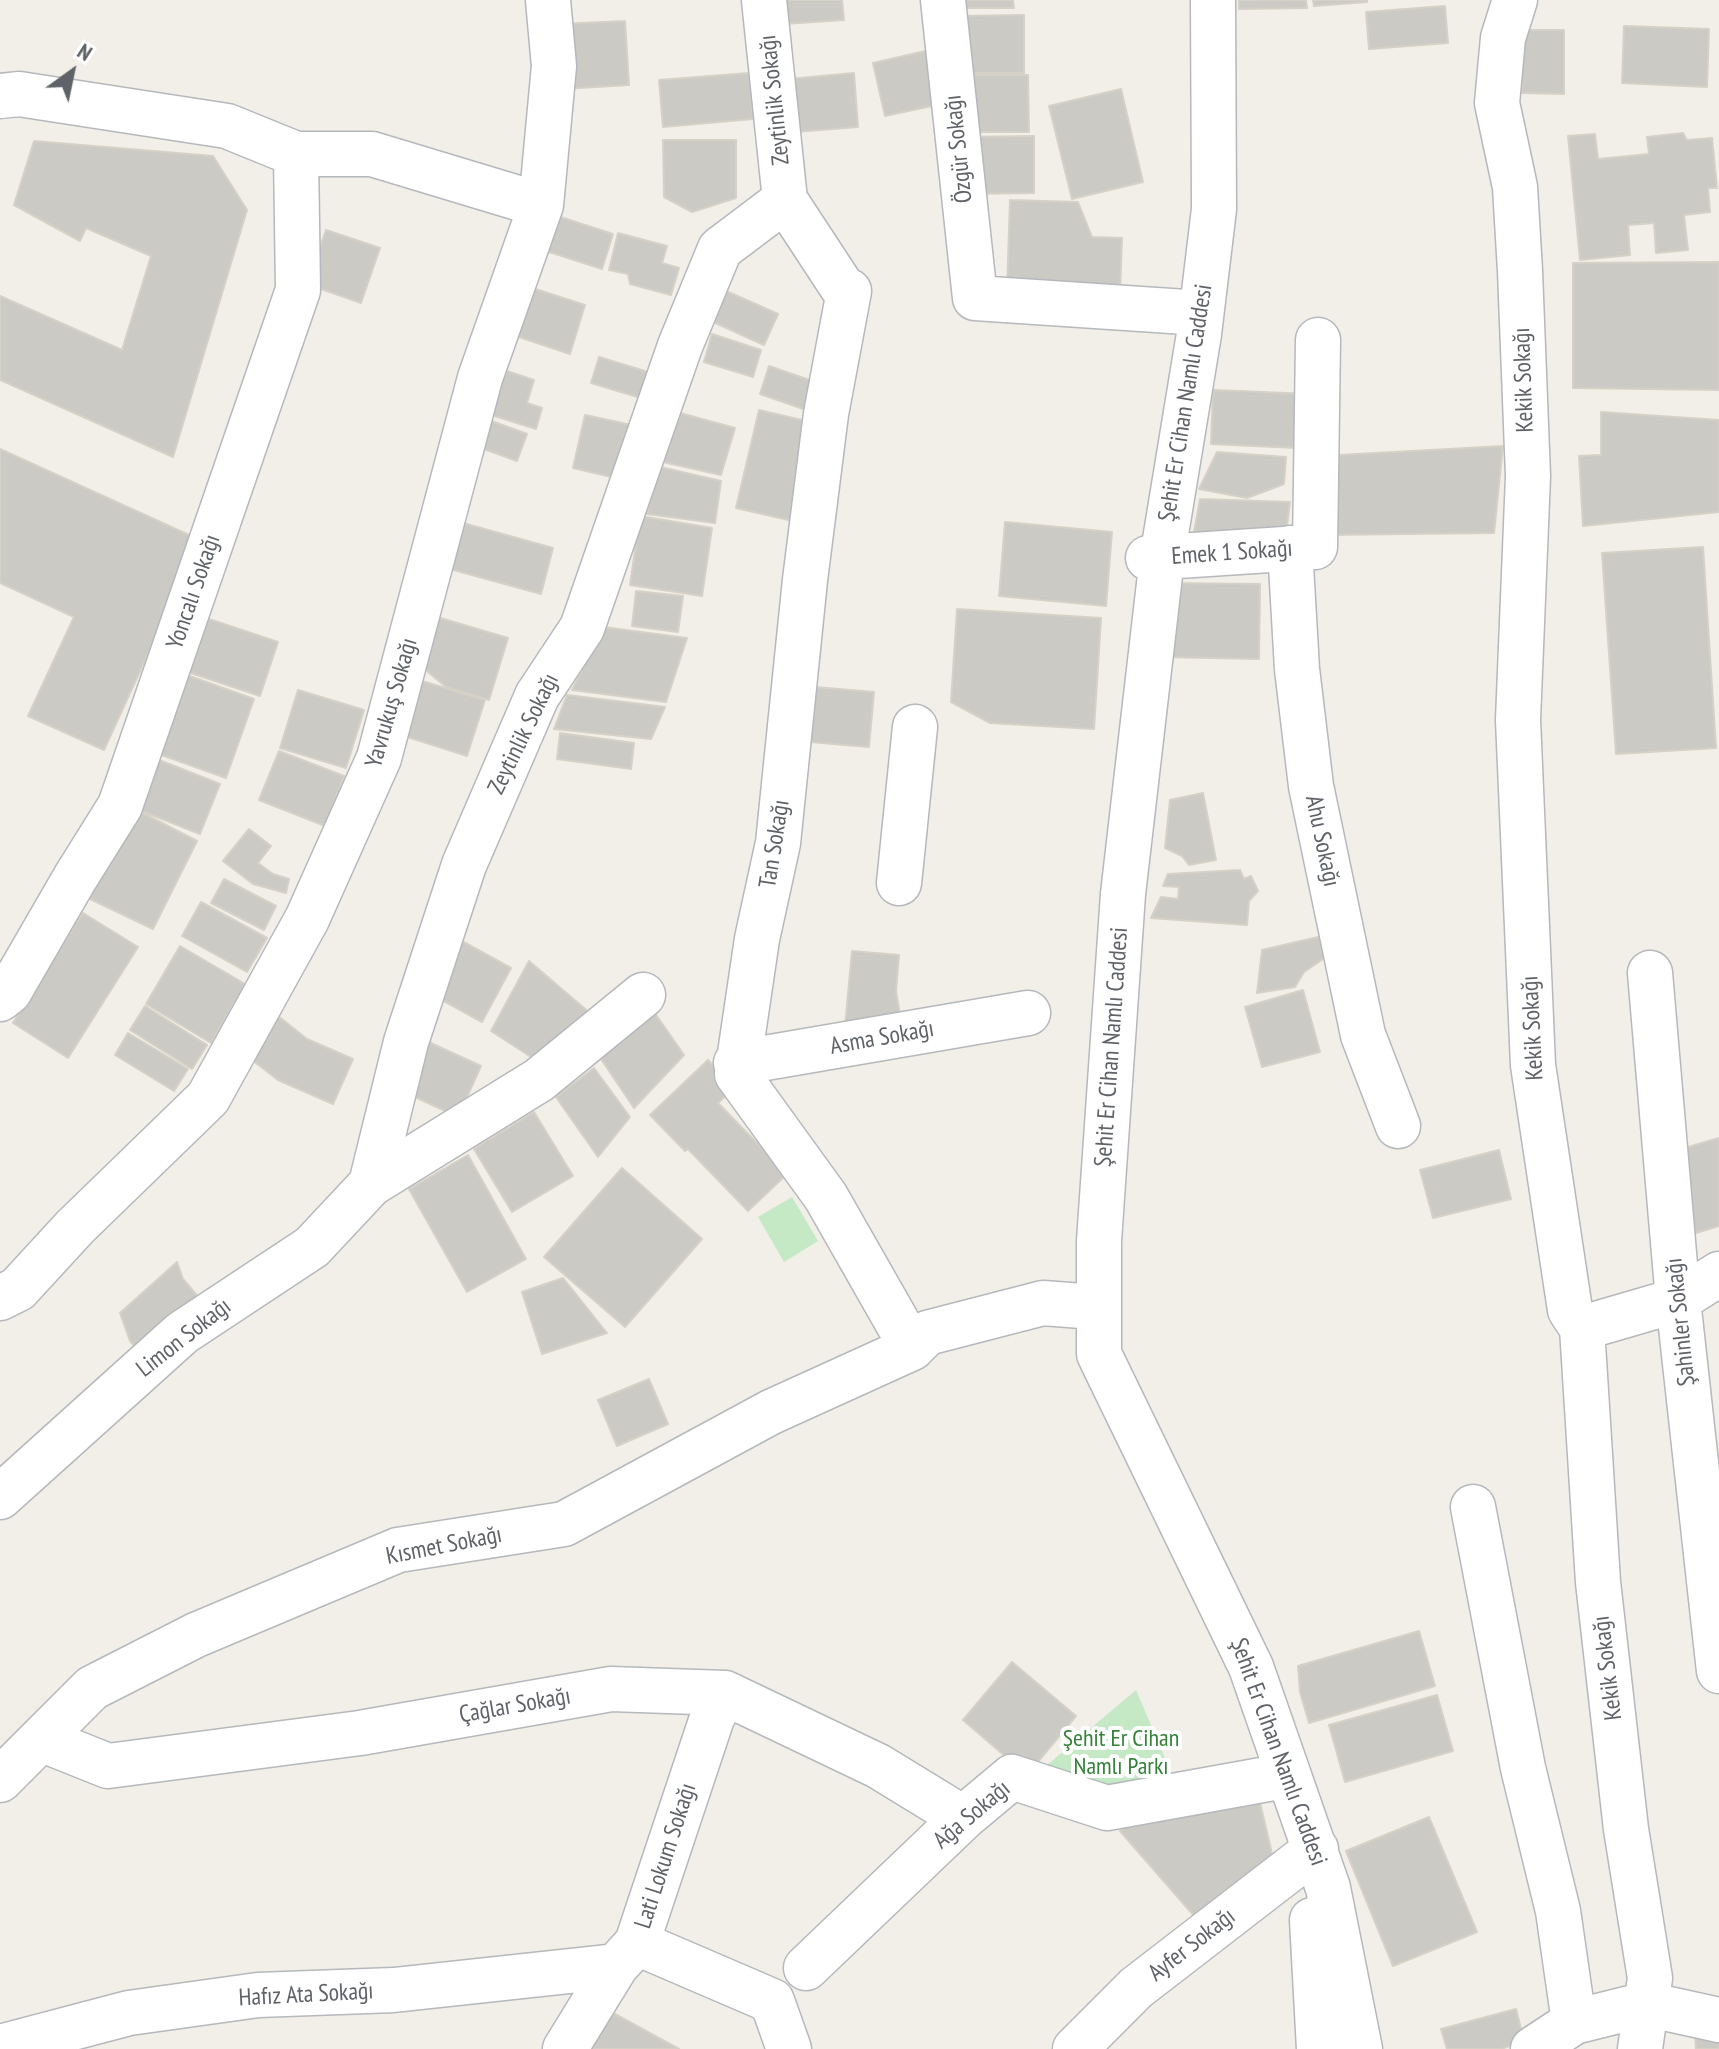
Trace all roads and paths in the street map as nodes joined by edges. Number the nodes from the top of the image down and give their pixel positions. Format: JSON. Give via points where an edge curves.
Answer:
{"nodes":[{"id":1,"x":548,"y":0,"type":"edge"},
{"id":2,"x":764,"y":0,"type":"edge"},
{"id":3,"x":943,"y":0,"type":"edge"},
{"id":4,"x":1191,"y":0,"type":"edge"},
{"id":5,"x":1213,"y":0,"type":"edge"},
{"id":6,"x":1515,"y":0,"type":"edge"},
{"id":7,"x":0,"y":96,"type":"edge"},
{"id":8,"x":296,"y":154,"type":"junction"},
{"id":9,"x":785,"y":200,"type":"junction"},
{"id":10,"x":541,"y":205,"type":"junction"},
{"id":11,"x":1186,"y":312,"type":"junction"},
{"id":12,"x":1318,"y":340,"type":"dead end"},
{"id":13,"x":1303,"y":548,"type":"junction"},
{"id":14,"x":1155,"y":558,"type":"junction"},
{"id":15,"x":915,"y":727,"type":"dead end"},
{"id":16,"x":899,"y":883,"type":"dead end"},
{"id":17,"x":1650,"y":973,"type":"dead end"},
{"id":18,"x":643,"y":995,"type":"dead end"},
{"id":19,"x":0,"y":999,"type":"edge"},
{"id":20,"x":1028,"y":1013,"type":"dead end"},
{"id":21,"x":736,"y":1063,"type":"junction"},
{"id":22,"x":1398,"y":1126,"type":"dead end"},
{"id":23,"x":371,"y":1184,"type":"junction"},
{"id":24,"x":1719,"y":1274,"type":"edge"},
{"id":25,"x":0,"y":1298,"type":"edge"},
{"id":26,"x":1678,"y":1300,"type":"junction"},
{"id":27,"x":1082,"y":1306,"type":"junction"},
{"id":28,"x":1582,"y":1328,"type":"junction"},
{"id":29,"x":912,"y":1348,"type":"junction"},
{"id":30,"x":0,"y":1497,"type":"edge"},
{"id":31,"x":1473,"y":1507,"type":"dead end"},
{"id":32,"x":1719,"y":1671,"type":"edge"},
{"id":33,"x":725,"y":1693,"type":"junction"},
{"id":34,"x":43,"y":1740,"type":"junction"},
{"id":35,"x":1273,"y":1778,"type":"junction"},
{"id":36,"x":0,"y":1780,"type":"edge"},
{"id":37,"x":963,"y":1818,"type":"junction"},
{"id":38,"x":1307,"y":1856,"type":"junction"},
{"id":39,"x":627,"y":1954,"type":"junction"},
{"id":40,"x":806,"y":1968,"type":"dead end"},
{"id":41,"x":1646,"y":2004,"type":"junction"},
{"id":42,"x":1719,"y":2020,"type":"edge"},
{"id":43,"x":1574,"y":2022,"type":"junction"},
{"id":44,"x":99,"y":2036,"type":"edge"},
{"id":45,"x":0,"y":2047,"type":"edge"},
{"id":46,"x":565,"y":2049,"type":"edge"},
{"id":47,"x":789,"y":2049,"type":"edge"},
{"id":48,"x":1075,"y":2049,"type":"edge"},
{"id":49,"x":1319,"y":2049,"type":"edge"},
{"id":50,"x":1360,"y":2049,"type":"edge"},
{"id":51,"x":1533,"y":2049,"type":"edge"},
{"id":52,"x":1640,"y":2049,"type":"edge"}],
"edges":[{"from":1,"to":10,"type":"street","name":"Yavrukuş Sokağı","via":[[554,66]]},
{"from":2,"to":9,"type":"street","name":"Zeytinlik Sokağı"},
{"from":3,"to":11,"type":"street","name":"Özgür Sokağı","via":[[975,298]]},
{"from":4,"to":11,"type":"street","name":"Şehit Er Cihan Namlı Caddesi","via":[[1198,206]]},
{"from":5,"to":14,"type":"street","name":"Şehit Er Cihan Namlı Caddesi","via":[[1214,209],[1199,334]]},
{"from":6,"to":28,"type":"street","name":"Kekik Sokağı","via":[[1503,38],[1497,103],[1515,187],[1526,413],[1518,720],[1533,1065],[1570,1310]]},
{"from":7,"to":8,"type":"street","via":[[19,94],[227,126]]},
{"from":8,"to":10,"type":"street","via":[[372,154]]},
{"from":8,"to":19,"type":"street","name":"Yoncalı Sokağı","via":[[298,290],[120,806]]},
{"from":9,"to":21,"type":"street","name":"Tan Sokağı","via":[[849,291],[826,414],[778,843]]},
{"from":9,"to":23,"type":"street","name":"Zeytinlik Sokağı","via":[[720,249],[680,346],[582,628],[537,696],[464,865],[406,1042]]},
{"from":10,"to":25,"type":"street","name":"Yavrukuş Sokağı","via":[[480,378],[379,758],[307,919],[208,1098],[18,1289]]},
{"from":11,"to":14,"type":"street","name":"Şehit Er Cihan Namlı Caddesi"},
{"from":12,"to":13,"type":"street","name":"Ahu Sokağı"},
{"from":13,"to":14,"type":"street","name":"Emek 1 Sokağı"},
{"from":13,"to":22,"type":"street","name":"Ahu Sokağı","via":[[1297,669],[1311,786],[1363,1035]]},
{"from":14,"to":27,"type":"street","name":"Şehit Er Cihan Namlı Caddesi","via":[[1113,751],[1096,897],[1080,1247]]},
{"from":14,"to":38,"type":"street","name":"Şehit Er Cihan Namlı Caddesi","via":[[1123,894],[1099,1241],[1099,1354],[1251,1667]]},
{"from":15,"to":16,"type":"street"},
{"from":17,"to":26,"type":"street","name":"Şahinler Sokağı"},
{"from":18,"to":23,"type":"street","via":[[539,1080]]},
{"from":20,"to":21,"type":"street","name":"Asma Sokağı"},
{"from":21,"to":29,"type":"street","via":[[737,1074],[826,1197]]},
{"from":23,"to":30,"type":"street","name":"Limon Sokağı","via":[[312,1247],[182,1333]]},
{"from":24,"to":26,"type":"street"},
{"from":26,"to":28,"type":"street"},
{"from":26,"to":32,"type":"street","name":"Şahinler Sokağı"},
{"from":27,"to":29,"type":"street","name":"Kısmet Sokağı","via":[[1055,1328],[931,1355]]},
{"from":27,"to":35,"type":"street","name":"Şehit Er Cihan Namlı Caddesi","via":[[1085,1356],[1237,1675]]},
{"from":28,"to":41,"type":"street","name":"Kekik Sokağı","via":[[1598,1582],[1626,1829],[1650,1978]]},
{"from":29,"to":34,"type":"street","name":"Kısmet Sokağı","via":[[771,1412],[564,1524],[398,1550],[196,1635],[92,1688]]},
{"from":31,"to":43,"type":"street","via":[[1523,1768],[1558,1911]]},
{"from":33,"to":34,"type":"street","name":"Çağlar Sokağı","via":[[611,1689],[360,1733],[108,1766]]},
{"from":33,"to":37,"type":"street","name":"Çağlar Sokağı","via":[[878,1766]]},
{"from":33,"to":39,"type":"street","name":"Lati Lokum Sokağı"},
{"from":34,"to":36,"type":"street","name":"Kısmet Sokağı"},
{"from":35,"to":37,"type":"street","name":"Ağa Sokağı","via":[[1107,1808],[1012,1777]]},
{"from":35,"to":38,"type":"street","name":"Şehit Er Cihan Namlı Caddesi"},
{"from":37,"to":40,"type":"street","name":"Ağa Sokağı"},
{"from":38,"to":48,"type":"street","name":"Ayfer Sokağı","via":[[1136,1988]]},
{"from":38,"to":49,"type":"street","name":"Şehit Er Cihan Namlı Caddesi"},
{"from":38,"to":50,"type":"street","name":"Şehit Er Cihan Namlı Caddesi","via":[[1328,1888]]},
{"from":39,"to":44,"type":"street","name":"Hafız Ata Sokağı","via":[[394,1990],[258,1995],[129,2013]]},
{"from":39,"to":46,"type":"street","name":"Lati Lokum Sokağı"},
{"from":39,"to":47,"type":"street","via":[[772,2001]]},
{"from":41,"to":42,"type":"street"},
{"from":41,"to":43,"type":"street"},
{"from":41,"to":52,"type":"street","name":"Kekik Sokağı"},
{"from":43,"to":51,"type":"street"},
{"from":44,"to":45,"type":"street","name":"Hafız Ata Sokağı"}]}
